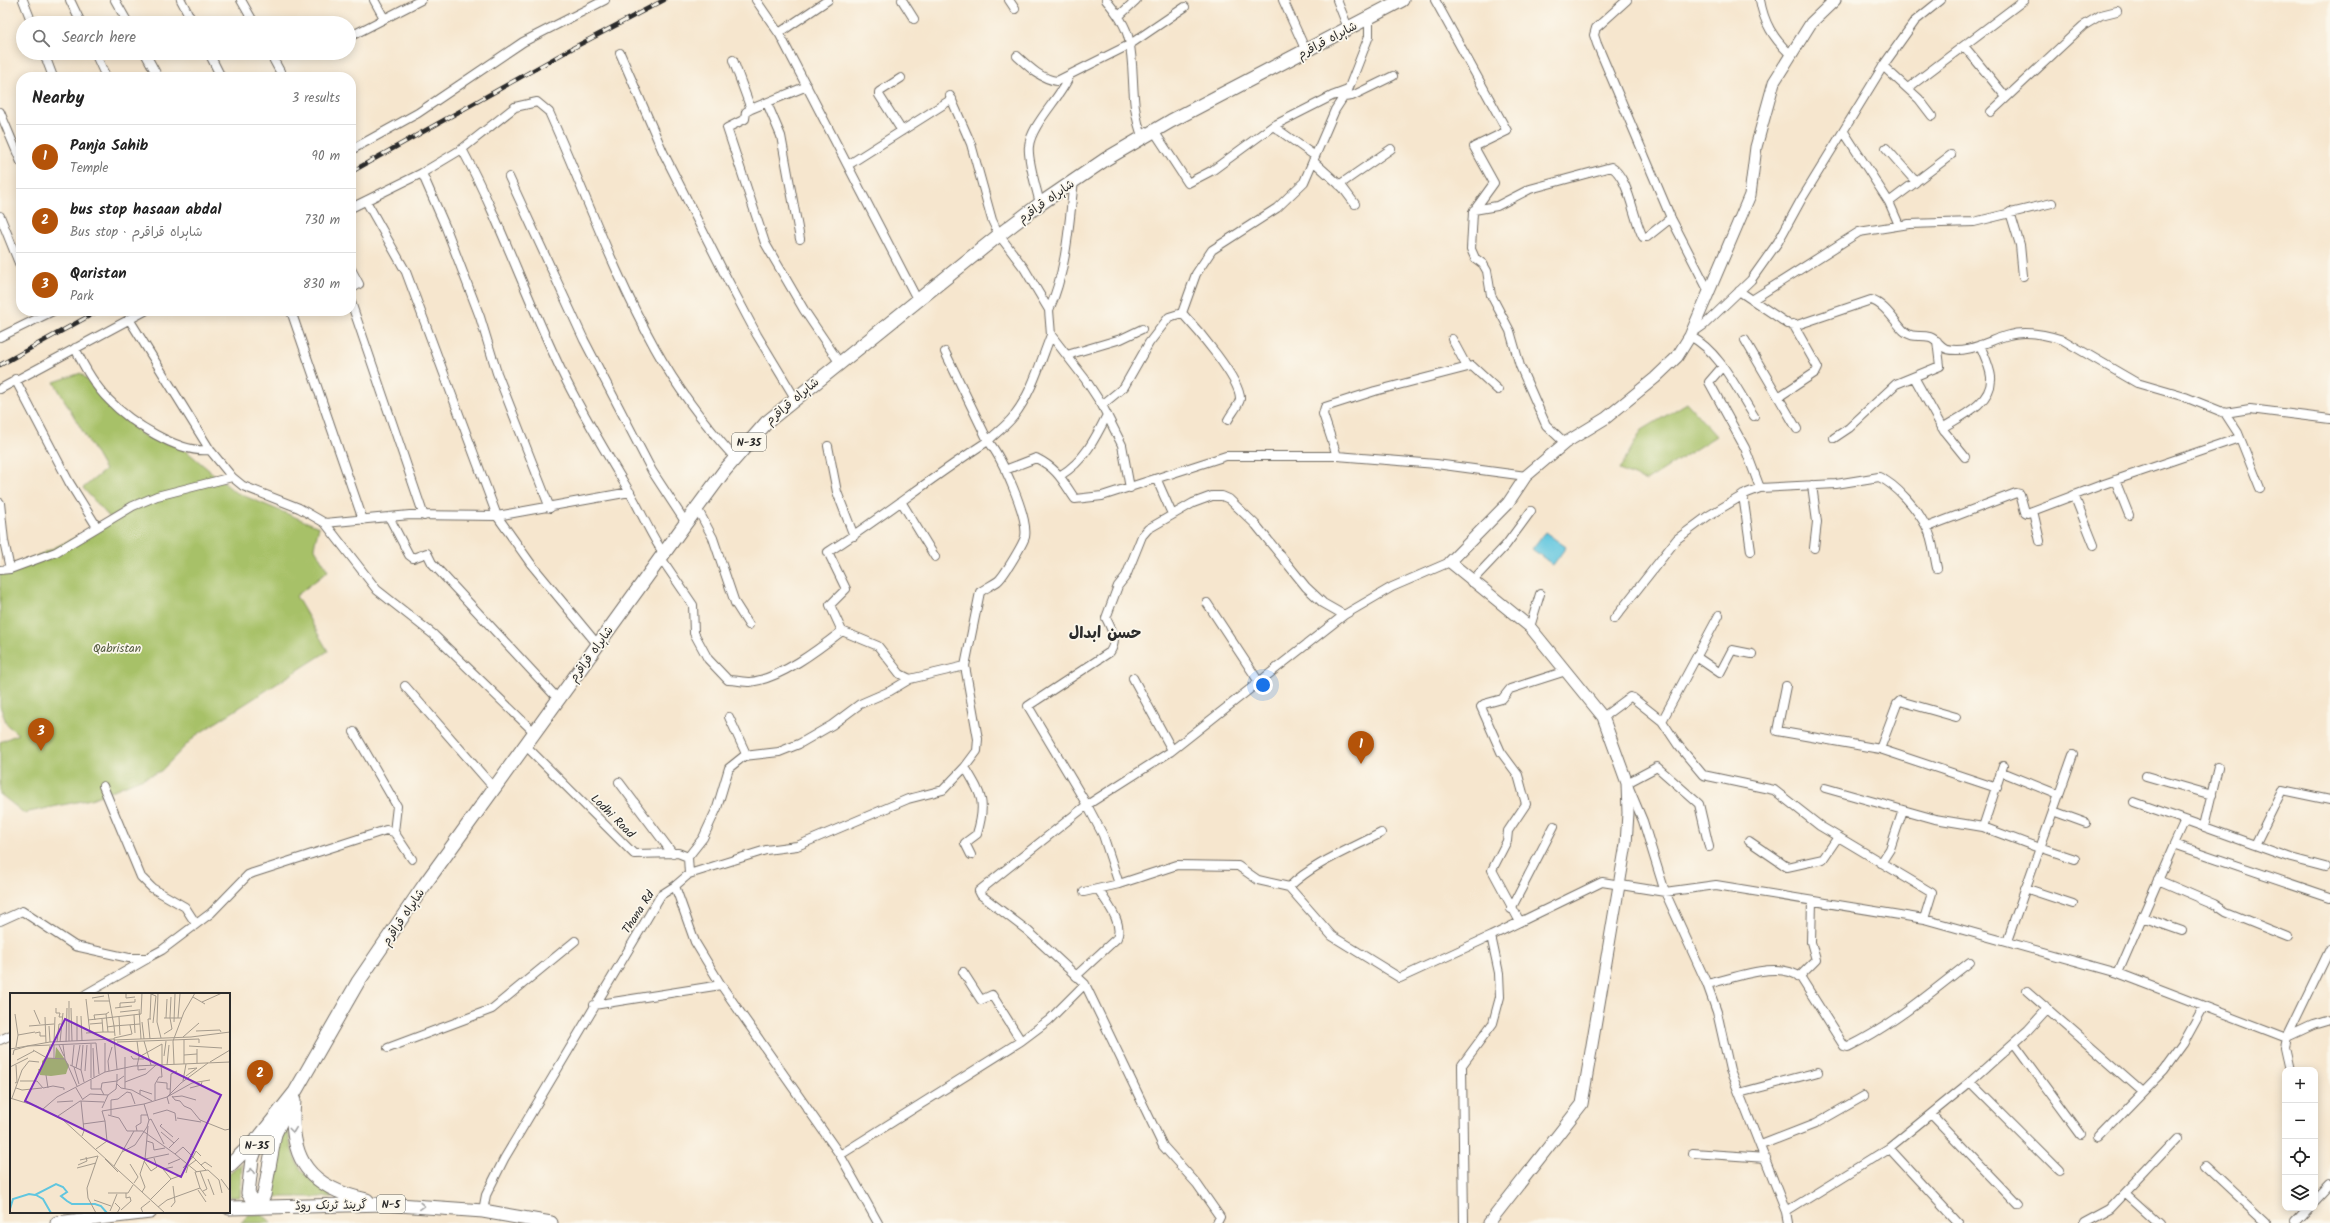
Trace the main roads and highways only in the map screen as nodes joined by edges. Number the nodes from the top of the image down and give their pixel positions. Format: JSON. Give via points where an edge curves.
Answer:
{"nodes":[{"id":1,"x":1402,"y":0,"type":"edge"},
{"id":2,"x":1835,"y":0,"type":"edge"},
{"id":3,"x":295,"y":1092,"type":"junction"},
{"id":4,"x":261,"y":1135,"type":"junction"},
{"id":5,"x":230,"y":1165,"type":"edge"},
{"id":6,"x":385,"y":1204,"type":"junction"},
{"id":7,"x":257,"y":1207,"type":"junction"},
{"id":8,"x":230,"y":1208,"type":"edge"},
{"id":9,"x":142,"y":1213,"type":"edge"},
{"id":10,"x":57,"y":1223,"type":"edge"},
{"id":11,"x":551,"y":1223,"type":"edge"},
{"id":12,"x":1489,"y":1223,"type":"edge"}],
"edges":[{"from":1,"to":3,"type":"highway","name":"شاہراہ قراقرم","number":"N-35","via":[[1148,134],[1074,180],[999,235],[767,422],[735,458],[697,508],[494,788],[358,982]]},
{"from":2,"to":12,"type":"main road","via":[[1811,23],[1774,82],[1756,147],[1750,195],[1690,335],[1677,357],[1606,418],[1565,443],[1526,476],[1508,503],[1450,562],[1471,582],[1530,627],[1603,717],[1627,783],[1626,844],[1582,1104]]},
{"from":3,"to":4,"type":"highway","name":"شاہراہ قراقرم","number":"N-35"},
{"from":3,"to":6,"type":"highway","one_way":true,"via":[[292,1121],[295,1146],[308,1172],[331,1189],[355,1198]]},
{"from":3,"to":7,"type":"highway","name":"شاہراہ قراقرم","number":"N-35","via":[[275,1134],[264,1195]]},
{"from":4,"to":5,"type":"highway"},
{"from":7,"to":4,"type":"highway","name":"شاہراہ قراقرم","number":"N-35","one_way":true,"via":[[248,1193],[252,1159]]},
{"from":6,"to":7,"type":"highway","name":"گرینڈ ٹرنک روڈ","number":"N-5"},
{"from":6,"to":11,"type":"highway","name":"گرینڈ ٹرنک روڈ","number":"N-5","one_way":true,"via":[[483,1211]]},
{"from":7,"to":8,"type":"highway","name":"گرینڈ ٹرنک روڈ","number":"N-5"},
{"from":9,"to":10,"type":"highway"}]}
